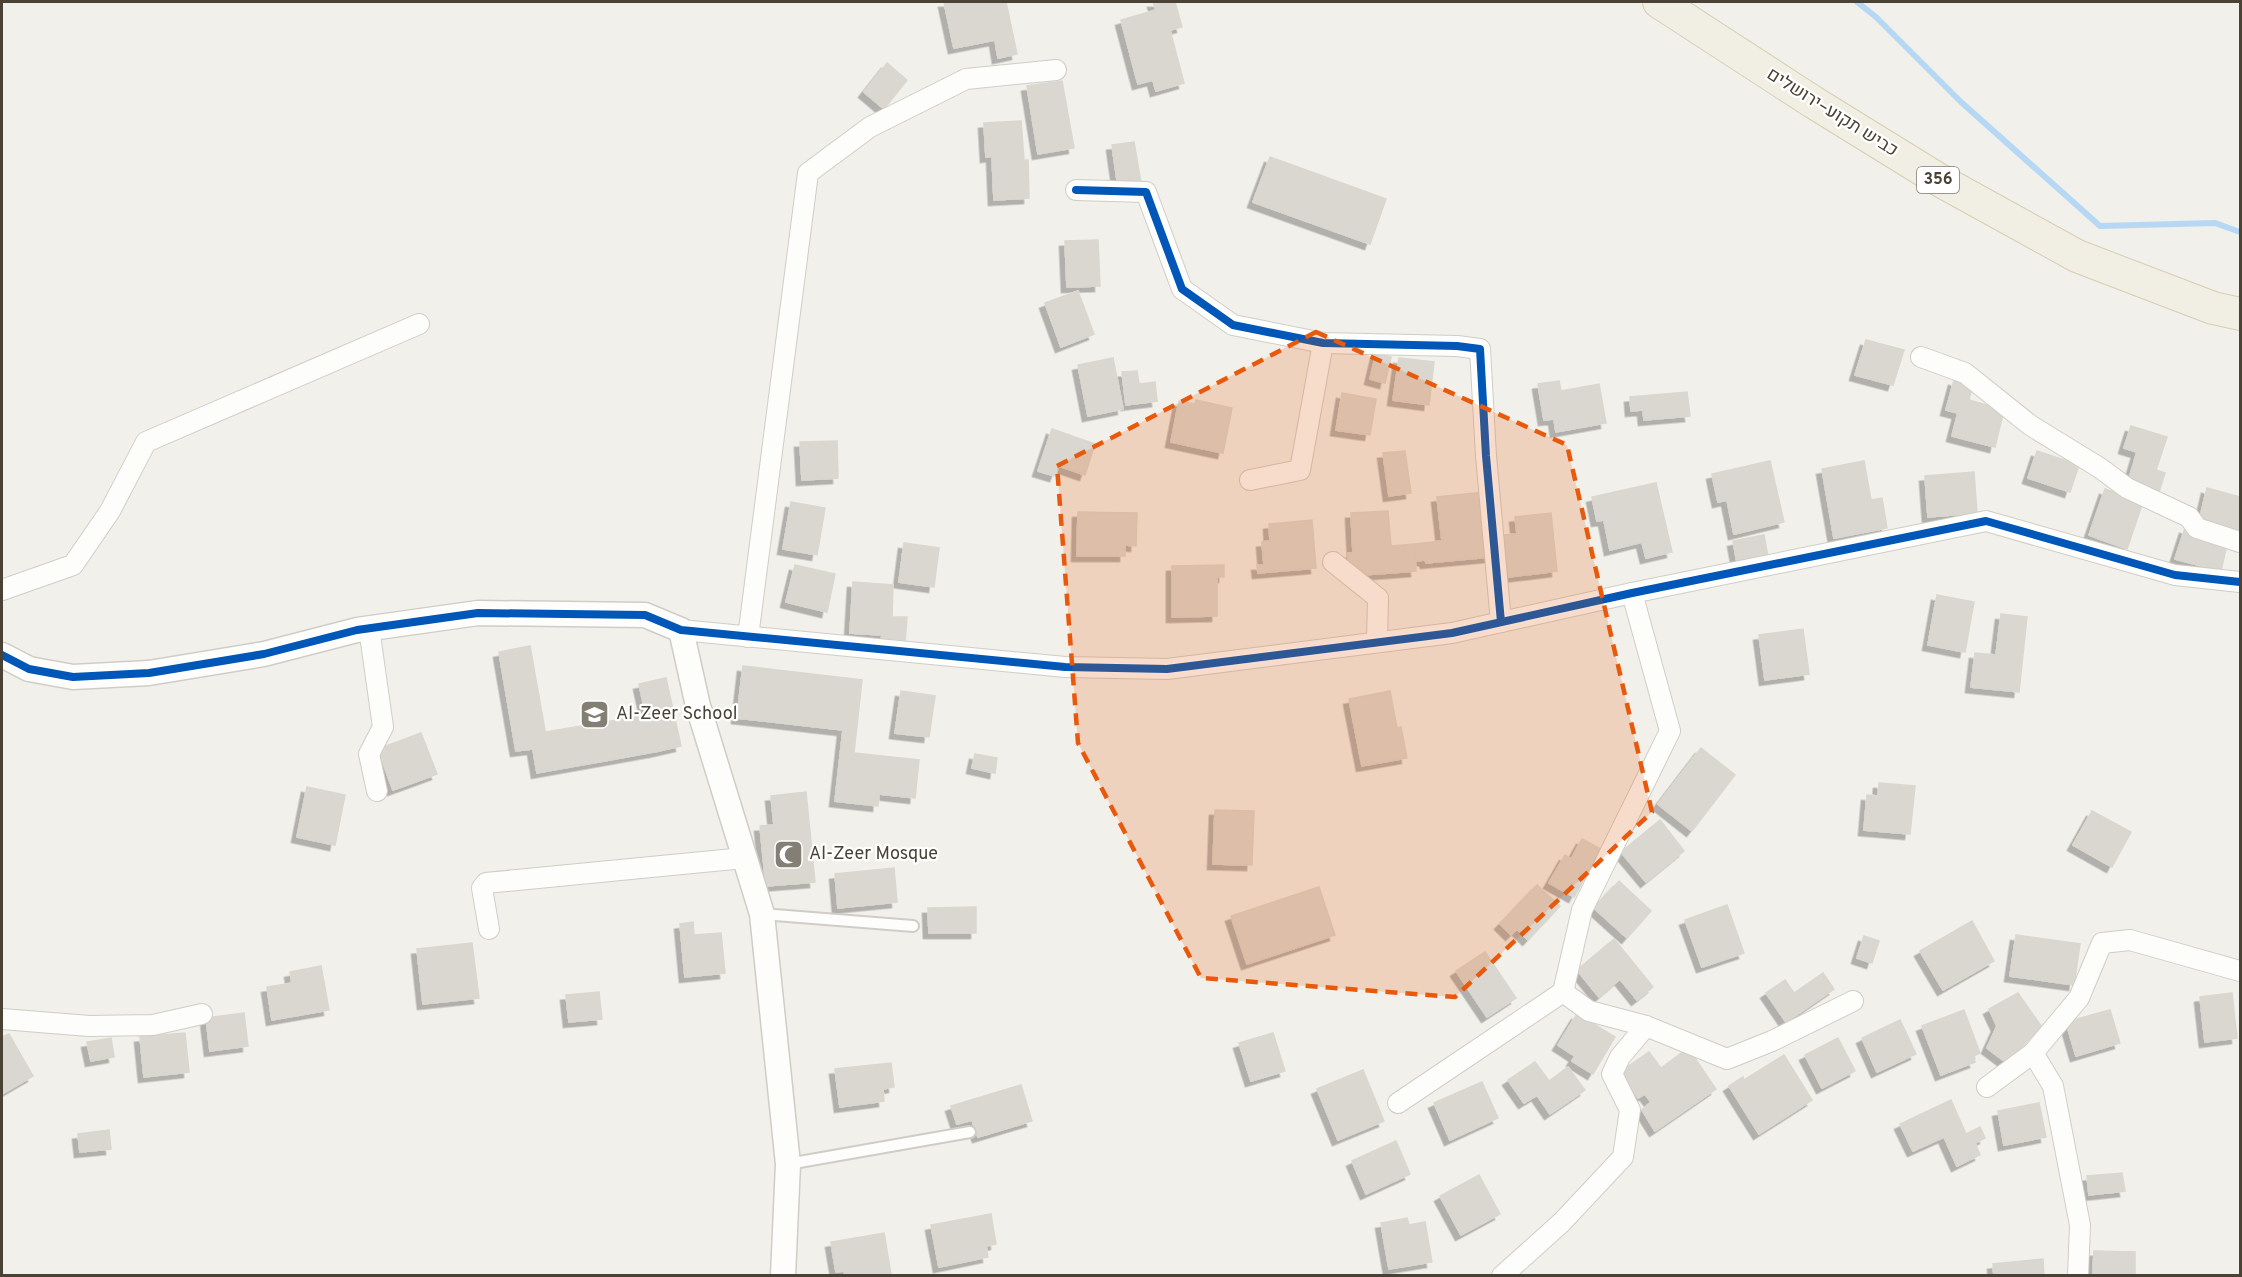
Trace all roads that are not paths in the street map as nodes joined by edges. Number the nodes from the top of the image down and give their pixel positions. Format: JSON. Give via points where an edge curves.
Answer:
{"nodes":[{"id":1,"x":1659,"y":2,"type":"edge"},
{"id":2,"x":1056,"y":70,"type":"dead end"},
{"id":3,"x":1076,"y":190,"type":"dead end"},
{"id":4,"x":2241,"y":314,"type":"edge"},
{"id":5,"x":419,"y":324,"type":"dead end"},
{"id":6,"x":1323,"y":343,"type":"junction"},
{"id":7,"x":1921,"y":357,"type":"dead end"},
{"id":8,"x":1250,"y":480,"type":"dead end"},
{"id":9,"x":2241,"y":542,"type":"edge"},
{"id":10,"x":1333,"y":562,"type":"dead end"},
{"id":11,"x":2241,"y":582,"type":"edge"},
{"id":12,"x":2,"y":590,"type":"edge"},
{"id":13,"x":1632,"y":593,"type":"junction"},
{"id":14,"x":1501,"y":622,"type":"junction"},
{"id":15,"x":369,"y":628,"type":"junction"},
{"id":16,"x":681,"y":630,"type":"junction"},
{"id":17,"x":748,"y":636,"type":"junction"},
{"id":18,"x":1377,"y":642,"type":"junction"},
{"id":19,"x":2,"y":655,"type":"edge"},
{"id":20,"x":377,"y":792,"type":"dead end"},
{"id":21,"x":744,"y":858,"type":"junction"},
{"id":22,"x":762,"y":914,"type":"junction"},
{"id":23,"x":913,"y":926,"type":"dead end"},
{"id":24,"x":489,"y":929,"type":"dead end"},
{"id":25,"x":2241,"y":971,"type":"edge"},
{"id":26,"x":1563,"y":992,"type":"junction"},
{"id":27,"x":1853,"y":1001,"type":"dead end"},
{"id":28,"x":202,"y":1014,"type":"dead end"},
{"id":29,"x":2,"y":1019,"type":"edge"},
{"id":30,"x":1646,"y":1026,"type":"junction"},
{"id":31,"x":2033,"y":1053,"type":"junction"},
{"id":32,"x":1987,"y":1087,"type":"dead end"},
{"id":33,"x":1398,"y":1103,"type":"dead end"},
{"id":34,"x":970,"y":1132,"type":"dead end"},
{"id":35,"x":788,"y":1164,"type":"junction"},
{"id":36,"x":783,"y":1275,"type":"edge"},
{"id":37,"x":1502,"y":1275,"type":"edge"},
{"id":38,"x":2078,"y":1275,"type":"edge"}],
"edges":[{"from":1,"to":4,"type":"main road","name":"כביש תקוע–ירושלים","number":"356","via":[[1941,182],[2077,255],[2213,308]]},
{"from":2,"to":17,"type":"street","via":[[966,79],[870,127],[808,172]]},
{"from":3,"to":6,"type":"street","via":[[1146,192],[1182,289],[1233,325]]},
{"from":5,"to":12,"type":"street","via":[[146,441],[110,512],[73,565]]},
{"from":6,"to":8,"type":"street","via":[[1300,470]]},
{"from":6,"to":14,"type":"street","via":[[1480,349]]},
{"from":7,"to":9,"type":"street","via":[[1965,374],[2030,425],[2127,488],[2188,517],[2197,528]]},
{"from":10,"to":18,"type":"street","via":[[1378,598]]},
{"from":11,"to":13,"type":"street","via":[[2175,575],[1986,521]]},
{"from":13,"to":14,"type":"street"},
{"from":13,"to":26,"type":"street","via":[[1670,731],[1582,910]]},
{"from":14,"to":18,"type":"street","via":[[1452,633]]},
{"from":15,"to":16,"type":"street","via":[[490,613],[645,615]]},
{"from":15,"to":19,"type":"street","via":[[264,654],[149,673],[73,677],[29,669]]},
{"from":15,"to":20,"type":"street","via":[[382,727],[369,754]]},
{"from":16,"to":17,"type":"street"},
{"from":16,"to":21,"type":"street","via":[[698,706]]},
{"from":17,"to":18,"type":"street","via":[[1065,667],[1167,669]]},
{"from":21,"to":22,"type":"street"},
{"from":21,"to":24,"type":"street","via":[[486,883],[482,888]]},
{"from":22,"to":23,"type":"lane"},
{"from":22,"to":35,"type":"street"},
{"from":25,"to":31,"type":"street","via":[[2130,940],[2102,943],[2079,998]]},
{"from":26,"to":30,"type":"street","via":[[1589,1011]]},
{"from":26,"to":33,"type":"street"},
{"from":27,"to":30,"type":"street","via":[[1727,1059]]},
{"from":28,"to":29,"type":"street","via":[[153,1025],[89,1026]]},
{"from":30,"to":37,"type":"street","via":[[1612,1074],[1630,1110],[1623,1157],[1562,1222]]},
{"from":31,"to":32,"type":"street"},
{"from":31,"to":38,"type":"street","via":[[2053,1086],[2080,1226]]},
{"from":34,"to":35,"type":"lane"},
{"from":35,"to":36,"type":"street"}]}
